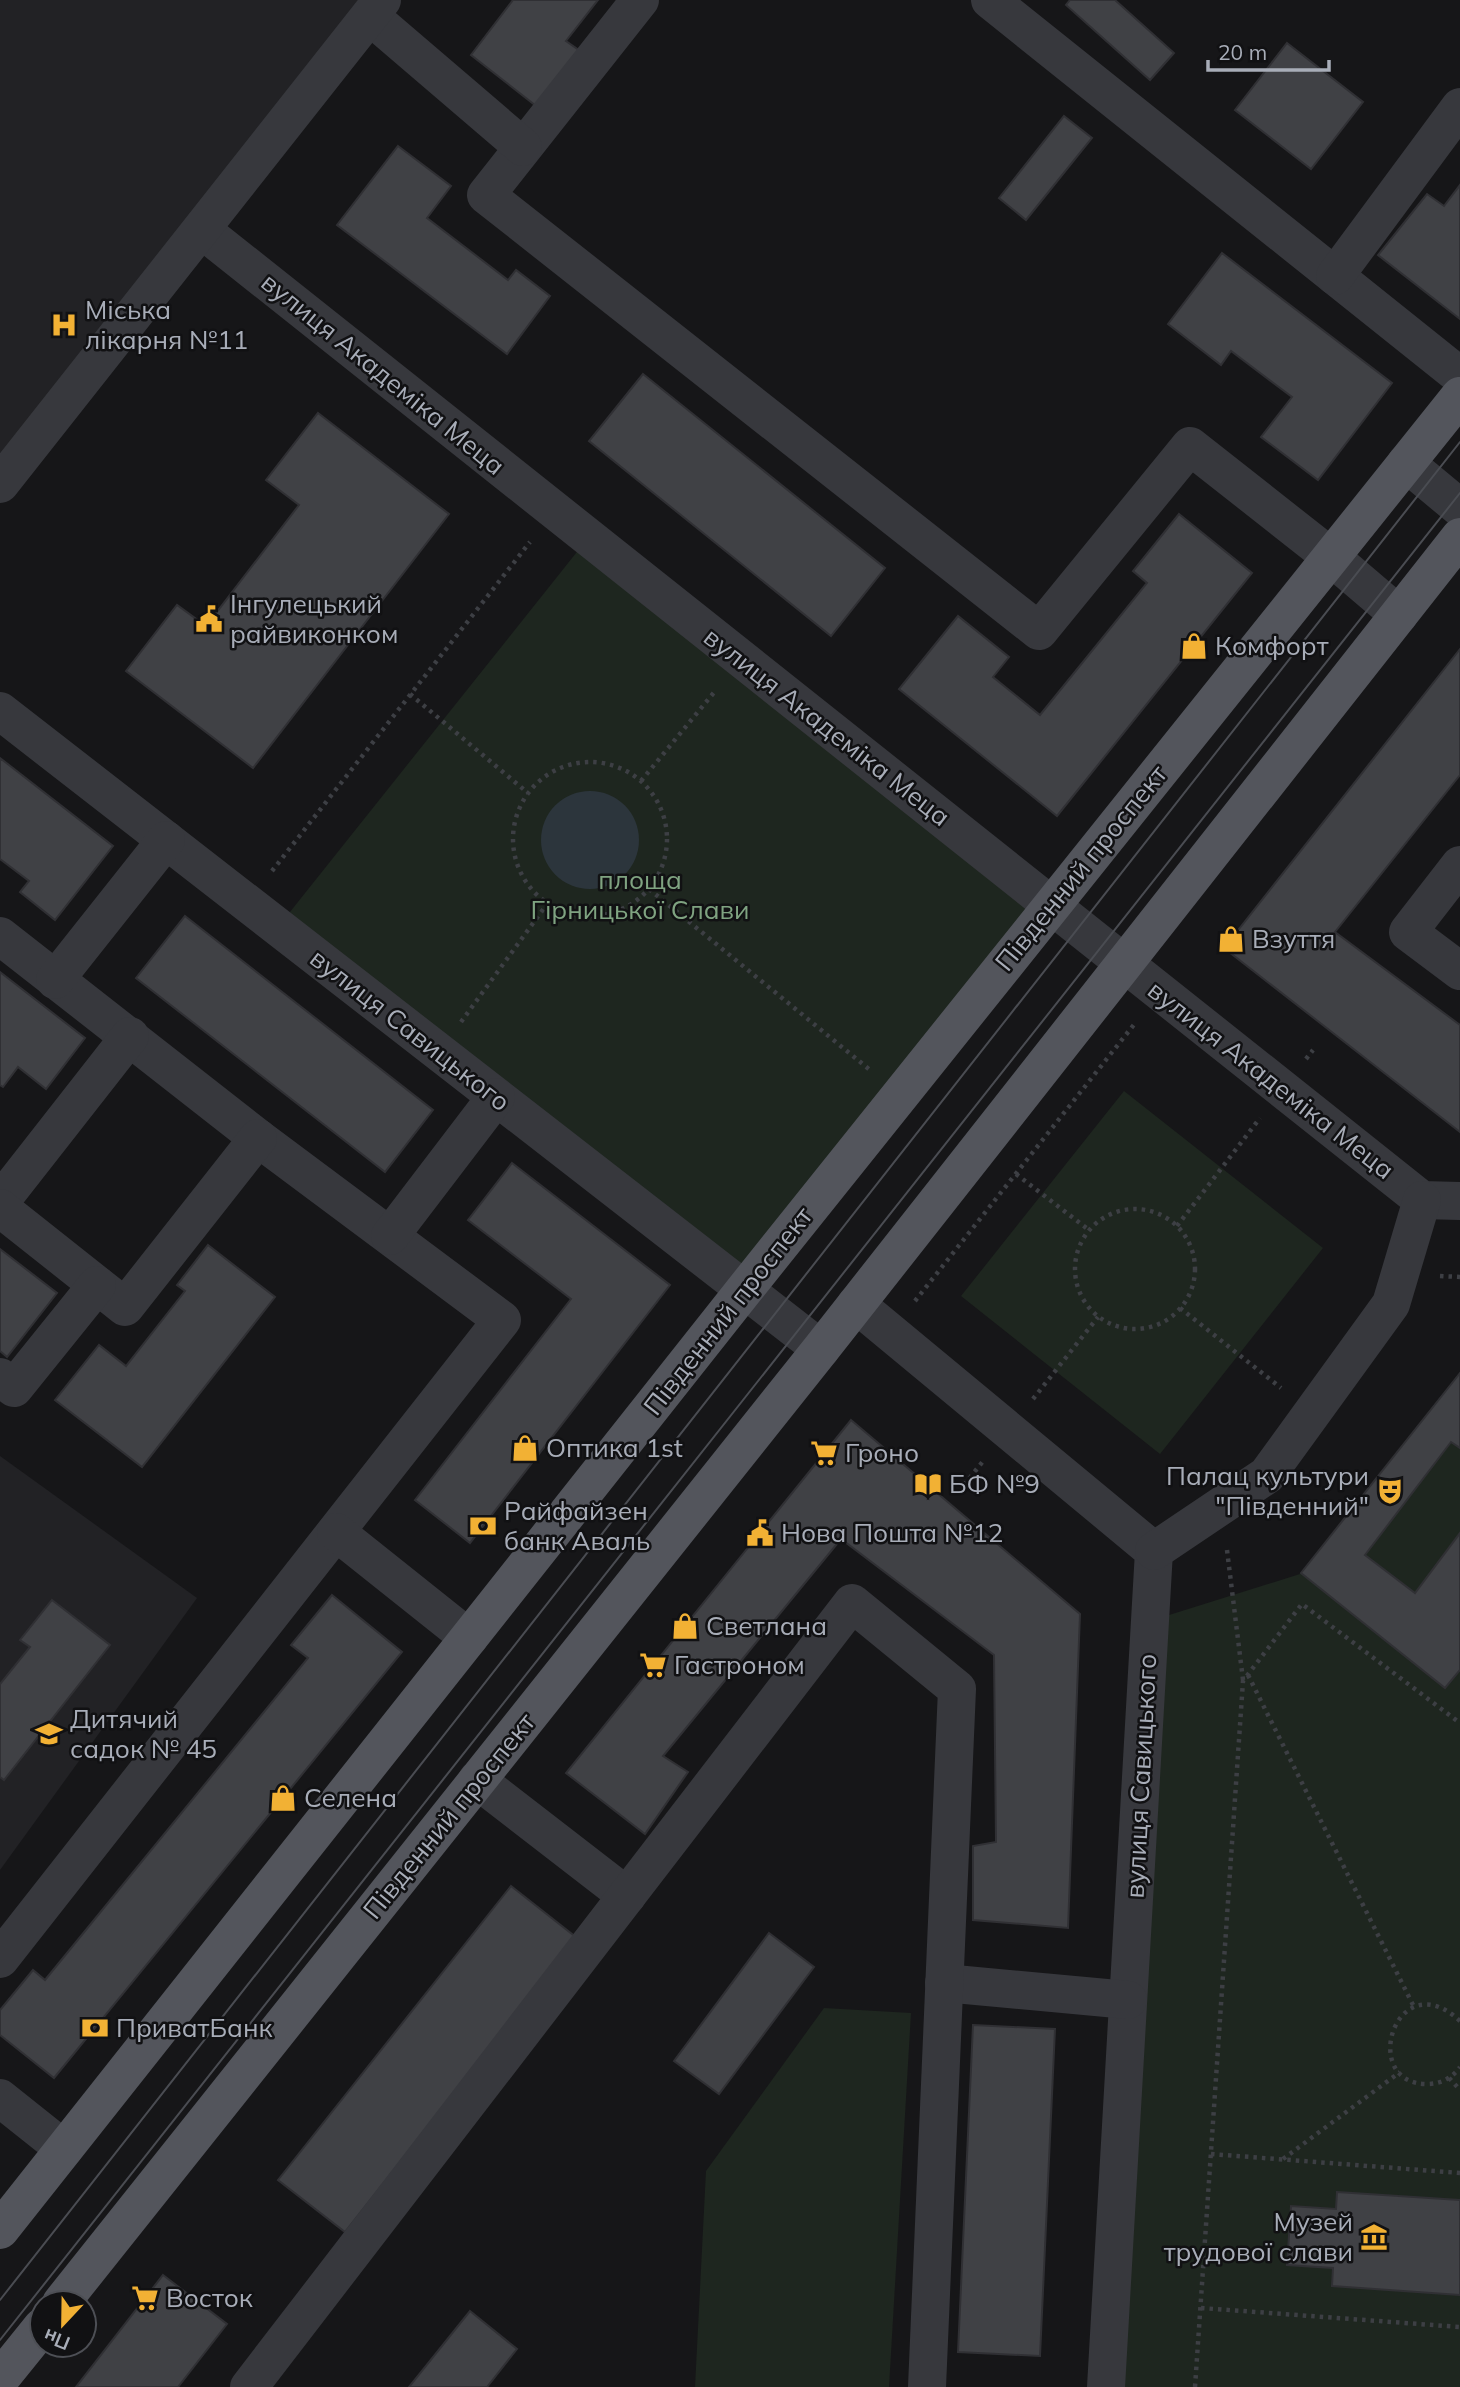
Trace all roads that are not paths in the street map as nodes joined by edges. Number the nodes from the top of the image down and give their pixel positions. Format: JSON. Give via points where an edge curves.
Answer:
{"nodes":[{"id":1,"x":640,"y":0,"type":"edge"},
{"id":2,"x":990,"y":0,"type":"edge"},
{"id":3,"x":376,"y":8,"type":"edge"},
{"id":4,"x":1460,"y":107,"type":"edge"},
{"id":5,"x":523,"y":147,"type":"junction"},
{"id":6,"x":202,"y":230,"type":"junction"},
{"id":7,"x":1335,"y":276,"type":"junction"},
{"id":8,"x":1460,"y":376,"type":"edge"},
{"id":9,"x":1460,"y":396,"type":"edge"},
{"id":10,"x":1406,"y":463,"type":"junction"},
{"id":11,"x":0,"y":485,"type":"edge"},
{"id":12,"x":1460,"y":508,"type":"edge"},
{"id":13,"x":1460,"y":537,"type":"edge"},
{"id":14,"x":1331,"y":556,"type":"junction"},
{"id":15,"x":1399,"y":615,"type":"junction"},
{"id":16,"x":0,"y":711,"type":"edge"},
{"id":17,"x":166,"y":841,"type":"junction"},
{"id":18,"x":1460,"y":865,"type":"edge"},
{"id":19,"x":1051,"y":905,"type":"junction"},
{"id":20,"x":0,"y":936,"type":"edge"},
{"id":21,"x":1125,"y":964,"type":"junction"},
{"id":22,"x":1460,"y":971,"type":"edge"},
{"id":23,"x":55,"y":980,"type":"junction"},
{"id":24,"x":130,"y":1036,"type":"junction"},
{"id":25,"x":496,"y":1097,"type":"junction"},
{"id":26,"x":258,"y":1138,"type":"junction"},
{"id":27,"x":1422,"y":1200,"type":"junction"},
{"id":28,"x":1460,"y":1201,"type":"edge"},
{"id":29,"x":0,"y":1205,"type":"edge"},
{"id":30,"x":390,"y":1236,"type":"junction"},
{"id":31,"x":97,"y":1285,"type":"junction"},
{"id":32,"x":744,"y":1289,"type":"junction"},
{"id":33,"x":856,"y":1304,"type":"junction"},
{"id":34,"x":821,"y":1349,"type":"junction"},
{"id":35,"x":0,"y":1377,"type":"edge"},
{"id":36,"x":336,"y":1532,"type":"junction"},
{"id":37,"x":1154,"y":1551,"type":"junction"},
{"id":38,"x":469,"y":1638,"type":"junction"},
{"id":39,"x":477,"y":1780,"type":"junction"},
{"id":40,"x":627,"y":1896,"type":"junction"},
{"id":41,"x":0,"y":1959,"type":"edge"},
{"id":42,"x":944,"y":1983,"type":"junction"},
{"id":43,"x":1128,"y":2000,"type":"junction"},
{"id":44,"x":0,"y":2098,"type":"edge"},
{"id":45,"x":64,"y":2149,"type":"junction"},
{"id":46,"x":0,"y":2230,"type":"edge"},
{"id":47,"x":72,"y":2289,"type":"edge"},
{"id":48,"x":28,"y":2344,"type":"edge"},
{"id":49,"x":0,"y":2379,"type":"edge"},
{"id":50,"x":249,"y":2387,"type":"edge"},
{"id":51,"x":927,"y":2387,"type":"edge"},
{"id":52,"x":1107,"y":2387,"type":"edge"}],
"edges":[{"from":1,"to":5,"type":"street"},
{"from":2,"to":7,"type":"street"},
{"from":3,"to":5,"type":"street"},
{"from":3,"to":6,"type":"street"},
{"from":4,"to":7,"type":"street"},
{"from":5,"to":14,"type":"street","via":[[486,195],[1039,631],[1190,446]]},
{"from":6,"to":11,"type":"street"},
{"from":6,"to":19,"type":"street","name":"вулиця Академіка Меца"},
{"from":7,"to":8,"type":"street"},
{"from":9,"to":10,"type":"main road","name":"Південний проспект"},
{"from":10,"to":12,"type":"street"},
{"from":10,"to":14,"type":"main road","name":"Південний проспект"},
{"from":13,"to":15,"type":"main road","name":"Південний проспект"},
{"from":14,"to":15,"type":"street"},
{"from":14,"to":19,"type":"main road","name":"Південний проспект"},
{"from":15,"to":21,"type":"main road","name":"Південний проспект"},
{"from":16,"to":17,"type":"street","name":"вулиця Савицького"},
{"from":17,"to":23,"type":"street"},
{"from":17,"to":25,"type":"street","name":"вулиця Савицького"},
{"from":18,"to":22,"type":"street","via":[[1408,932]]},
{"from":19,"to":21,"type":"street","name":"вулиця Академіка Меца"},
{"from":19,"to":32,"type":"main road","name":"Південний проспект"},
{"from":20,"to":23,"type":"street"},
{"from":21,"to":27,"type":"street","name":"вулиця Академіка Меца"},
{"from":21,"to":33,"type":"main road","name":"Південний проспект"},
{"from":23,"to":24,"type":"street"},
{"from":24,"to":26,"type":"street"},
{"from":24,"to":29,"type":"street"},
{"from":25,"to":30,"type":"street"},
{"from":25,"to":32,"type":"street","name":"вулиця Савицького"},
{"from":26,"to":30,"type":"street"},
{"from":26,"to":31,"type":"street","via":[[124,1307]]},
{"from":27,"to":28,"type":"street"},
{"from":27,"to":37,"type":"street","via":[[1391,1304],[1267,1475]]},
{"from":29,"to":31,"type":"street"},
{"from":30,"to":36,"type":"street","via":[[502,1320]]},
{"from":31,"to":35,"type":"street","via":[[14,1388]]},
{"from":32,"to":34,"type":"street","name":"вулиця Савицького"},
{"from":32,"to":38,"type":"main road","name":"Південний проспект"},
{"from":33,"to":34,"type":"main road","name":"Південний проспект"},
{"from":33,"to":37,"type":"street"},
{"from":34,"to":39,"type":"main road","name":"Південний проспект"},
{"from":36,"to":38,"type":"street"},
{"from":36,"to":41,"type":"street"},
{"from":37,"to":43,"type":"street","name":"вулиця Савицького"},
{"from":38,"to":45,"type":"main road","name":"Південний проспект"},
{"from":39,"to":40,"type":"street"},
{"from":39,"to":47,"type":"main road","name":"Південний проспект"},
{"from":40,"to":42,"type":"street","via":[[852,1603],[957,1689]]},
{"from":40,"to":50,"type":"street"},
{"from":42,"to":43,"type":"street"},
{"from":42,"to":51,"type":"street"},
{"from":43,"to":52,"type":"street","name":"вулиця Савицького"},
{"from":44,"to":45,"type":"street"},
{"from":45,"to":46,"type":"main road","name":"Південний проспект"},
{"from":48,"to":49,"type":"main road"}]}
